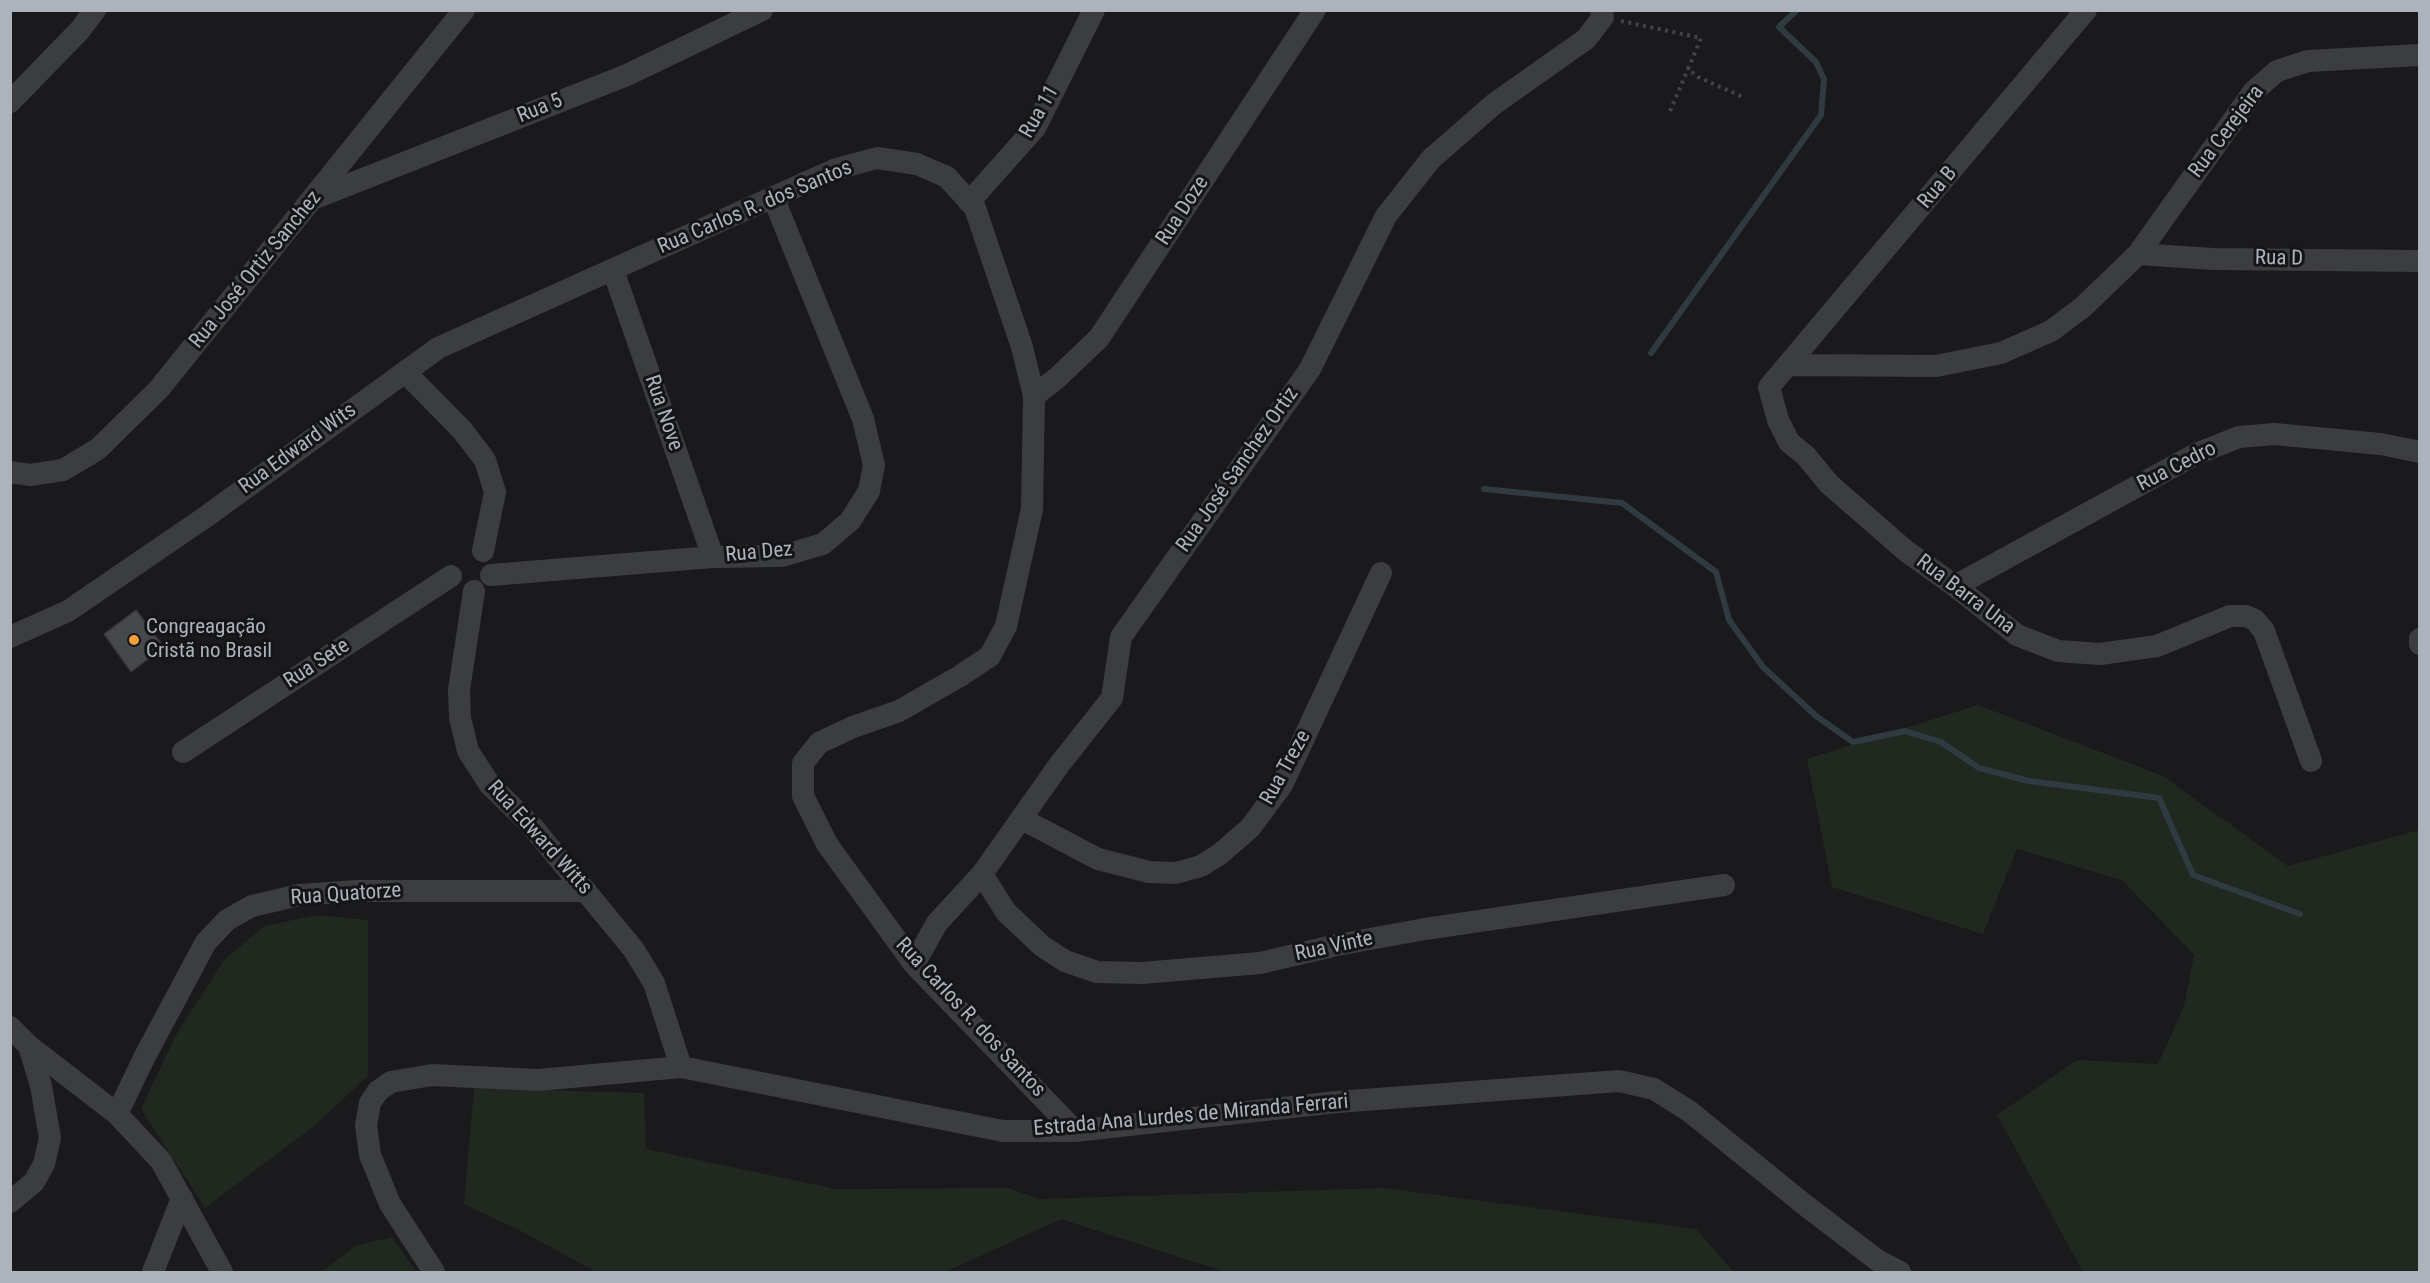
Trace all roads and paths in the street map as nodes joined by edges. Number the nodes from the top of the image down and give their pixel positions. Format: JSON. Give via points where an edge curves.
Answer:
{"nodes":[{"id":1,"x":95,"y":10,"type":"edge"},
{"id":2,"x":464,"y":10,"type":"edge"},
{"id":3,"x":762,"y":10,"type":"edge"},
{"id":4,"x":1094,"y":10,"type":"edge"},
{"id":5,"x":1315,"y":10,"type":"edge"},
{"id":6,"x":2086,"y":10,"type":"edge"},
{"id":7,"x":1602,"y":14,"type":"edge"},
{"id":8,"x":2420,"y":55,"type":"edge"},
{"id":9,"x":1688,"y":69,"type":"junction"},
{"id":10,"x":1743,"y":97,"type":"dead end"},
{"id":11,"x":10,"y":102,"type":"edge"},
{"id":12,"x":1670,"y":111,"type":"dead end"},
{"id":13,"x":773,"y":197,"type":"junction"},
{"id":14,"x":314,"y":198,"type":"junction"},
{"id":15,"x":969,"y":202,"type":"junction"},
{"id":16,"x":2138,"y":254,"type":"junction"},
{"id":17,"x":2420,"y":261,"type":"edge"},
{"id":18,"x":613,"y":270,"type":"junction"},
{"id":19,"x":1788,"y":365,"type":"junction"},
{"id":20,"x":405,"y":372,"type":"junction"},
{"id":21,"x":1034,"y":396,"type":"junction"},
{"id":22,"x":2420,"y":452,"type":"edge"},
{"id":23,"x":10,"y":472,"type":"edge"},
{"id":24,"x":483,"y":551,"type":"junction"},
{"id":25,"x":713,"y":557,"type":"junction"},
{"id":26,"x":1381,"y":573,"type":"dead end"},
{"id":27,"x":491,"y":575,"type":"junction"},
{"id":28,"x":451,"y":576,"type":"junction"},
{"id":29,"x":1955,"y":586,"type":"junction"},
{"id":30,"x":474,"y":591,"type":"junction"},
{"id":31,"x":10,"y":637,"type":"edge"},
{"id":32,"x":2420,"y":639,"type":"edge"},
{"id":33,"x":2420,"y":644,"type":"edge"},
{"id":34,"x":183,"y":752,"type":"dead end"},
{"id":35,"x":2311,"y":761,"type":"dead end"},
{"id":36,"x":1022,"y":819,"type":"junction"},
{"id":37,"x":982,"y":874,"type":"junction"},
{"id":38,"x":1724,"y":885,"type":"dead end"},
{"id":39,"x":586,"y":891,"type":"junction"},
{"id":40,"x":915,"y":964,"type":"junction"},
{"id":41,"x":10,"y":1027,"type":"edge"},
{"id":42,"x":29,"y":1046,"type":"junction"},
{"id":43,"x":681,"y":1067,"type":"junction"},
{"id":44,"x":117,"y":1114,"type":"junction"},
{"id":45,"x":1075,"y":1131,"type":"junction"},
{"id":46,"x":182,"y":1198,"type":"junction"},
{"id":47,"x":10,"y":1202,"type":"edge"},
{"id":48,"x":153,"y":1272,"type":"edge"},
{"id":49,"x":222,"y":1272,"type":"edge"},
{"id":50,"x":434,"y":1272,"type":"edge"},
{"id":51,"x":1900,"y":1272,"type":"edge"}],
"edges":[{"from":1,"to":11,"type":"street"},
{"from":2,"to":14,"type":"street","name":"Rua José Ortiz Sanchez"},
{"from":3,"to":14,"type":"street","name":"Rua 5","via":[[627,75]]},
{"from":4,"to":15,"type":"street","name":"Rua 11","via":[[1035,128]]},
{"from":5,"to":21,"type":"street","name":"Rua Doze","via":[[1099,338]]},
{"from":6,"to":19,"type":"street","name":"Rua B"},
{"from":7,"to":9,"type":"path","via":[[1701,38]]},
{"from":7,"to":36,"type":"street","name":"Rua José Sanchez Ortiz","via":[[1586,39],[1494,104],[1431,159],[1386,216],[1310,369],[1121,636],[1112,698]]},
{"from":8,"to":16,"type":"street","name":"Rua Cerejeira","via":[[2308,62],[2277,71],[2254,92]]},
{"from":9,"to":10,"type":"path"},
{"from":9,"to":12,"type":"path"},
{"from":13,"to":15,"type":"street","name":"Rua Carlos R. dos Santos","via":[[836,169],[877,158],[917,164],[947,177]]},
{"from":13,"to":18,"type":"street","name":"Rua Carlos R. dos Santos"},
{"from":13,"to":25,"type":"street","name":"Rua Dez","via":[[862,419],[874,465],[869,491],[850,521],[823,544],[782,556]]},
{"from":14,"to":23,"type":"street","name":"Rua José Ortiz Sanchez","via":[[159,389],[98,449],[63,470],[30,475]]},
{"from":15,"to":21,"type":"street","name":"Rua Carlos R. dos Santos","via":[[975,208],[1022,347]]},
{"from":16,"to":17,"type":"street","name":"Rua D","via":[[2213,259]]},
{"from":16,"to":19,"type":"street","name":"Rua Cerejeira","via":[[2083,307],[2051,331],[2001,353],[1936,366]]},
{"from":18,"to":20,"type":"street","name":"Rua Carlos R. dos Santos","via":[[438,348]]},
{"from":18,"to":25,"type":"street","name":"Rua Nove"},
{"from":19,"to":29,"type":"street","name":"Rua Barra Una","via":[[1769,387],[1789,442],[1829,484],[1906,551]]},
{"from":20,"to":24,"type":"street","via":[[462,430],[485,460],[495,492]]},
{"from":20,"to":31,"type":"street","name":"Rua Edward Wits","via":[[68,611]]},
{"from":21,"to":40,"type":"street","name":"Rua Carlos R. dos Santos","via":[[1032,509],[1006,626],[990,656],[898,711],[819,743],[803,763],[803,796],[827,844]]},
{"from":22,"to":29,"type":"street","name":"Rua Cedro","via":[[2381,444],[2274,434],[2239,436],[2196,454]]},
{"from":24,"to":27,"type":"street","via":[[491,558]]},
{"from":24,"to":28,"type":"street","via":[[460,561]]},
{"from":25,"to":27,"type":"street","name":"Rua Dez"},
{"from":26,"to":36,"type":"street","name":"Rua Treze","via":[[1282,785],[1250,828],[1220,854],[1201,866],[1176,873],[1149,872],[1098,859]]},
{"from":27,"to":30,"type":"street"},
{"from":28,"to":30,"type":"street","via":[[456,586]]},
{"from":28,"to":34,"type":"street","name":"Rua Sete"},
{"from":29,"to":35,"type":"street","name":"Rua Barra Una","via":[[2017,635],[2058,651],[2100,654],[2157,646],[2230,616],[2255,620],[2265,631]]},
{"from":30,"to":39,"type":"street","name":"Rua Edward Witts","via":[[459,690],[459,718],[468,751],[489,785],[531,825]]},
{"from":32,"to":33,"type":"street"},
{"from":36,"to":37,"type":"street","name":"Rua José Sanchez Ortiz"},
{"from":37,"to":38,"type":"street","name":"Rua Vinte","via":[[1006,912],[1042,946],[1065,961],[1097,972],[1142,974],[1260,963],[1425,929]]},
{"from":37,"to":40,"type":"street","name":"Rua José Sanchez Ortiz","via":[[937,923]]},
{"from":39,"to":43,"type":"street","name":"Rua Edward Witts","via":[[634,950],[654,983]]},
{"from":39,"to":44,"type":"street","name":"Rua Quatorze","via":[[357,891],[298,895],[252,906],[227,920],[206,942]]},
{"from":40,"to":45,"type":"street","name":"Rua Carlos R. dos Santos"},
{"from":41,"to":42,"type":"street"},
{"from":42,"to":44,"type":"street"},
{"from":42,"to":47,"type":"street","via":[[50,1138],[44,1164],[34,1182]]},
{"from":43,"to":45,"type":"street","name":"Estrada Ana Lurdes de Miranda Ferrari","via":[[1003,1131]]},
{"from":43,"to":50,"type":"street","name":"Estrada Ana Lurdes de Miranda Ferrari","via":[[538,1080],[432,1075],[391,1082],[378,1091],[370,1103],[366,1125],[370,1155],[390,1204]]},
{"from":44,"to":46,"type":"street","via":[[161,1161]]},
{"from":45,"to":51,"type":"street","name":"Estrada Ana Lurdes de Miranda Ferrari","via":[[1337,1102],[1619,1081],[1654,1089],[1689,1111],[1877,1260]]},
{"from":46,"to":48,"type":"street"},
{"from":46,"to":49,"type":"street"}]}
